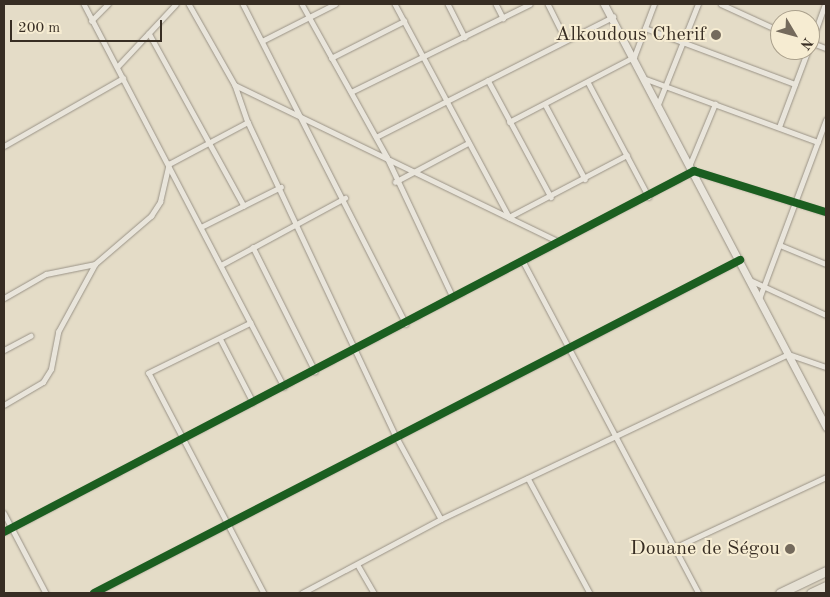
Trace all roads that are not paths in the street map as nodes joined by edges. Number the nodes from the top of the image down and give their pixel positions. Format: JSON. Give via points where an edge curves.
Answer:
{"nodes":[{"id":1,"x":84,"y":4,"type":"edge"},
{"id":2,"x":108,"y":4,"type":"edge"},
{"id":3,"x":176,"y":4,"type":"edge"},
{"id":4,"x":189,"y":4,"type":"edge"},
{"id":5,"x":243,"y":4,"type":"edge"},
{"id":6,"x":302,"y":4,"type":"edge"},
{"id":7,"x":334,"y":4,"type":"edge"},
{"id":8,"x":395,"y":4,"type":"edge"},
{"id":9,"x":448,"y":4,"type":"edge"},
{"id":10,"x":496,"y":4,"type":"edge"},
{"id":11,"x":530,"y":4,"type":"edge"},
{"id":12,"x":548,"y":4,"type":"edge"},
{"id":13,"x":604,"y":4,"type":"edge"},
{"id":14,"x":654,"y":4,"type":"edge"},
{"id":15,"x":698,"y":4,"type":"edge"},
{"id":16,"x":721,"y":4,"type":"edge"},
{"id":17,"x":736,"y":4,"type":"edge"},
{"id":18,"x":733,"y":10,"type":"junction"},
{"id":19,"x":309,"y":17,"type":"junction"},
{"id":20,"x":614,"y":17,"type":"junction"},
{"id":21,"x":503,"y":18,"type":"junction"},
{"id":22,"x":91,"y":21,"type":"junction"},
{"id":23,"x":404,"y":21,"type":"junction"},
{"id":24,"x":770,"y":27,"type":"edge"},
{"id":25,"x":645,"y":28,"type":"junction"},
{"id":26,"x":148,"y":33,"type":"junction"},
{"id":27,"x":465,"y":36,"type":"junction"},
{"id":28,"x":566,"y":40,"type":"junction"},
{"id":29,"x":262,"y":41,"type":"junction"},
{"id":30,"x":682,"y":43,"type":"junction"},
{"id":31,"x":634,"y":57,"type":"junction"},
{"id":32,"x":332,"y":58,"type":"junction"},
{"id":33,"x":423,"y":58,"type":"junction"},
{"id":34,"x":804,"y":60,"type":"edge"},
{"id":35,"x":117,"y":67,"type":"junction"},
{"id":36,"x":123,"y":78,"type":"junction"},
{"id":37,"x":646,"y":79,"type":"junction"},
{"id":38,"x":488,"y":80,"type":"junction"},
{"id":39,"x":588,"y":82,"type":"junction"},
{"id":40,"x":795,"y":84,"type":"junction"},
{"id":41,"x":235,"y":85,"type":"junction"},
{"id":42,"x":667,"y":86,"type":"junction"},
{"id":43,"x":351,"y":92,"type":"junction"},
{"id":44,"x":446,"y":101,"type":"junction"},
{"id":45,"x":545,"y":104,"type":"junction"},
{"id":46,"x":715,"y":104,"type":"junction"},
{"id":47,"x":657,"y":107,"type":"junction"},
{"id":48,"x":826,"y":120,"type":"edge"},
{"id":49,"x":248,"y":122,"type":"junction"},
{"id":50,"x":509,"y":122,"type":"junction"},
{"id":51,"x":308,"y":123,"type":"junction"},
{"id":52,"x":778,"y":128,"type":"junction"},
{"id":53,"x":376,"y":138,"type":"junction"},
{"id":54,"x":818,"y":142,"type":"junction"},
{"id":55,"x":208,"y":143,"type":"junction"},
{"id":56,"x":468,"y":143,"type":"junction"},
{"id":57,"x":4,"y":146,"type":"edge"},
{"id":58,"x":627,"y":156,"type":"junction"},
{"id":59,"x":387,"y":157,"type":"junction"},
{"id":60,"x":169,"y":164,"type":"junction"},
{"id":61,"x":692,"y":168,"type":"junction"},
{"id":62,"x":414,"y":170,"type":"junction"},
{"id":63,"x":585,"y":179,"type":"junction"},
{"id":64,"x":395,"y":182,"type":"junction"},
{"id":65,"x":281,"y":187,"type":"junction"},
{"id":66,"x":551,"y":197,"type":"junction"},
{"id":67,"x":650,"y":197,"type":"junction"},
{"id":68,"x":345,"y":198,"type":"junction"},
{"id":69,"x":796,"y":203,"type":"junction"},
{"id":70,"x":244,"y":206,"type":"junction"},
{"id":71,"x":826,"y":212,"type":"edge"},
{"id":72,"x":509,"y":217,"type":"junction"},
{"id":73,"x":298,"y":222,"type":"junction"},
{"id":74,"x":203,"y":226,"type":"junction"},
{"id":75,"x":555,"y":240,"type":"junction"},
{"id":76,"x":780,"y":246,"type":"junction"},
{"id":77,"x":253,"y":247,"type":"junction"},
{"id":78,"x":740,"y":260,"type":"junction"},
{"id":79,"x":522,"y":261,"type":"junction"},
{"id":80,"x":95,"y":264,"type":"junction"},
{"id":81,"x":221,"y":264,"type":"junction"},
{"id":82,"x":826,"y":264,"type":"edge"},
{"id":83,"x":750,"y":280,"type":"junction"},
{"id":84,"x":764,"y":288,"type":"junction"},
{"id":85,"x":453,"y":297,"type":"junction"},
{"id":86,"x":4,"y":298,"type":"edge"},
{"id":87,"x":759,"y":299,"type":"junction"},
{"id":88,"x":826,"y":315,"type":"edge"},
{"id":89,"x":251,"y":323,"type":"junction"},
{"id":90,"x":406,"y":324,"type":"junction"},
{"id":91,"x":30,"y":336,"type":"dead end"},
{"id":92,"x":221,"y":340,"type":"junction"},
{"id":93,"x":570,"y":348,"type":"junction"},
{"id":94,"x":358,"y":349,"type":"junction"},
{"id":95,"x":4,"y":350,"type":"edge"},
{"id":96,"x":788,"y":354,"type":"junction"},
{"id":97,"x":826,"y":365,"type":"edge"},
{"id":98,"x":315,"y":371,"type":"junction"},
{"id":99,"x":284,"y":387,"type":"junction"},
{"id":100,"x":253,"y":402,"type":"junction"},
{"id":101,"x":4,"y":405,"type":"edge"},
{"id":102,"x":826,"y":427,"type":"edge"},
{"id":103,"x":617,"y":434,"type":"junction"},
{"id":104,"x":396,"y":436,"type":"junction"},
{"id":105,"x":184,"y":437,"type":"junction"},
{"id":106,"x":826,"y":477,"type":"edge"},
{"id":107,"x":528,"y":478,"type":"junction"},
{"id":108,"x":4,"y":513,"type":"edge"},
{"id":109,"x":440,"y":518,"type":"junction"},
{"id":110,"x":231,"y":524,"type":"junction"},
{"id":111,"x":12,"y":528,"type":"junction"},
{"id":112,"x":4,"y":532,"type":"edge"},
{"id":113,"x":676,"y":547,"type":"junction"},
{"id":114,"x":358,"y":564,"type":"junction"},
{"id":115,"x":826,"y":572,"type":"edge"},
{"id":116,"x":826,"y":586,"type":"edge"},
{"id":117,"x":46,"y":593,"type":"edge"},
{"id":118,"x":94,"y":593,"type":"edge"},
{"id":119,"x":264,"y":593,"type":"edge"},
{"id":120,"x":302,"y":593,"type":"edge"},
{"id":121,"x":374,"y":593,"type":"edge"},
{"id":122,"x":590,"y":593,"type":"edge"},
{"id":123,"x":700,"y":593,"type":"edge"},
{"id":124,"x":780,"y":593,"type":"edge"},
{"id":125,"x":811,"y":593,"type":"edge"}],
"edges":[{"from":1,"to":22,"type":"street"},
{"from":2,"to":22,"type":"street"},
{"from":3,"to":26,"type":"street"},
{"from":4,"to":41,"type":"street"},
{"from":5,"to":29,"type":"street"},
{"from":6,"to":19,"type":"street"},
{"from":7,"to":19,"type":"street"},
{"from":8,"to":23,"type":"street"},
{"from":9,"to":27,"type":"street"},
{"from":10,"to":21,"type":"street"},
{"from":11,"to":21,"type":"street"},
{"from":12,"to":28,"type":"street"},
{"from":13,"to":20,"type":"street"},
{"from":14,"to":25,"type":"street"},
{"from":15,"to":30,"type":"street"},
{"from":16,"to":18,"type":"street"},
{"from":17,"to":18,"type":"street"},
{"from":18,"to":24,"type":"street"},
{"from":19,"to":29,"type":"street"},
{"from":19,"to":32,"type":"street"},
{"from":20,"to":28,"type":"street"},
{"from":20,"to":31,"type":"street"},
{"from":21,"to":27,"type":"street"},
{"from":22,"to":35,"type":"street"},
{"from":23,"to":32,"type":"street"},
{"from":23,"to":33,"type":"street"},
{"from":25,"to":30,"type":"street"},
{"from":25,"to":31,"type":"street"},
{"from":26,"to":35,"type":"street"},
{"from":26,"to":55,"type":"street"},
{"from":27,"to":33,"type":"street"},
{"from":28,"to":38,"type":"street"},
{"from":29,"to":51,"type":"street"},
{"from":30,"to":40,"type":"street"},
{"from":30,"to":42,"type":"street"},
{"from":31,"to":37,"type":"street"},
{"from":31,"to":39,"type":"street"},
{"from":32,"to":43,"type":"street"},
{"from":33,"to":43,"type":"street"},
{"from":33,"to":44,"type":"street"},
{"from":34,"to":40,"type":"street"},
{"from":35,"to":36,"type":"street"},
{"from":36,"to":57,"type":"street"},
{"from":36,"to":60,"type":"street"},
{"from":37,"to":42,"type":"street"},
{"from":37,"to":47,"type":"street"},
{"from":38,"to":44,"type":"street"},
{"from":38,"to":50,"type":"street"},
{"from":39,"to":45,"type":"street"},
{"from":39,"to":58,"type":"street"},
{"from":40,"to":52,"type":"street"},
{"from":41,"to":49,"type":"street"},
{"from":41,"to":51,"type":"street"},
{"from":42,"to":46,"type":"street"},
{"from":42,"to":47,"type":"street"},
{"from":43,"to":53,"type":"street"},
{"from":44,"to":53,"type":"street"},
{"from":44,"to":56,"type":"street"},
{"from":45,"to":50,"type":"street"},
{"from":45,"to":63,"type":"street"},
{"from":46,"to":52,"type":"street"},
{"from":46,"to":61,"type":"street"},
{"from":47,"to":61,"type":"street"},
{"from":48,"to":54,"type":"street"},
{"from":49,"to":55,"type":"street"},
{"from":49,"to":65,"type":"street"},
{"from":50,"to":66,"type":"street"},
{"from":51,"to":59,"type":"street"},
{"from":51,"to":68,"type":"street"},
{"from":52,"to":54,"type":"street"},
{"from":53,"to":59,"type":"street"},
{"from":54,"to":69,"type":"street"},
{"from":55,"to":60,"type":"street"},
{"from":55,"to":70,"type":"street"},
{"from":56,"to":62,"type":"street"},
{"from":56,"to":72,"type":"street"},
{"from":58,"to":63,"type":"street"},
{"from":58,"to":67,"type":"street"},
{"from":59,"to":62,"type":"street"},
{"from":59,"to":64,"type":"street"},
{"from":60,"to":74,"type":"street"},
{"from":60,"to":80,"type":"street","via":[[160,202],[151,216]]},
{"from":61,"to":67,"type":"street"},
{"from":61,"to":69,"type":"street"},
{"from":61,"to":78,"type":"street"},
{"from":62,"to":64,"type":"street"},
{"from":62,"to":72,"type":"street"},
{"from":63,"to":66,"type":"street"},
{"from":64,"to":85,"type":"street"},
{"from":65,"to":70,"type":"street"},
{"from":65,"to":73,"type":"street"},
{"from":66,"to":72,"type":"street"},
{"from":67,"to":75,"type":"street"},
{"from":68,"to":73,"type":"street"},
{"from":68,"to":90,"type":"street"},
{"from":69,"to":71,"type":"street"},
{"from":69,"to":76,"type":"street"},
{"from":70,"to":74,"type":"street"},
{"from":72,"to":75,"type":"street"},
{"from":73,"to":77,"type":"street"},
{"from":73,"to":94,"type":"street"},
{"from":74,"to":81,"type":"street"},
{"from":75,"to":79,"type":"street"},
{"from":76,"to":82,"type":"street"},
{"from":76,"to":84,"type":"street"},
{"from":77,"to":81,"type":"street"},
{"from":77,"to":98,"type":"street"},
{"from":78,"to":83,"type":"street"},
{"from":78,"to":93,"type":"street"},
{"from":79,"to":85,"type":"street"},
{"from":79,"to":93,"type":"street"},
{"from":80,"to":86,"type":"street","via":[[46,274]]},
{"from":80,"to":101,"type":"street","via":[[58,332],[51,369],[43,382]]},
{"from":81,"to":89,"type":"street"},
{"from":83,"to":84,"type":"street"},
{"from":83,"to":87,"type":"street"},
{"from":84,"to":87,"type":"street"},
{"from":84,"to":88,"type":"street"},
{"from":85,"to":90,"type":"street"},
{"from":87,"to":96,"type":"street"},
{"from":89,"to":92,"type":"street"},
{"from":89,"to":99,"type":"street"},
{"from":90,"to":94,"type":"street"},
{"from":91,"to":95,"type":"street"},
{"from":92,"to":100,"type":"street"},
{"from":92,"to":105,"type":"street","via":[[149,372]]},
{"from":93,"to":103,"type":"street"},
{"from":93,"to":104,"type":"street"},
{"from":94,"to":98,"type":"street"},
{"from":94,"to":104,"type":"street"},
{"from":96,"to":97,"type":"street"},
{"from":96,"to":102,"type":"street"},
{"from":96,"to":103,"type":"street"},
{"from":98,"to":99,"type":"street"},
{"from":99,"to":100,"type":"street"},
{"from":100,"to":105,"type":"street"},
{"from":103,"to":107,"type":"street"},
{"from":103,"to":113,"type":"street"},
{"from":104,"to":109,"type":"street"},
{"from":104,"to":110,"type":"street"},
{"from":105,"to":110,"type":"street"},
{"from":105,"to":111,"type":"street"},
{"from":106,"to":113,"type":"street"},
{"from":107,"to":109,"type":"street"},
{"from":107,"to":122,"type":"street"},
{"from":108,"to":111,"type":"street"},
{"from":109,"to":114,"type":"street"},
{"from":110,"to":118,"type":"street"},
{"from":110,"to":119,"type":"street"},
{"from":111,"to":112,"type":"street"},
{"from":111,"to":117,"type":"street"},
{"from":113,"to":123,"type":"street"},
{"from":114,"to":120,"type":"street"},
{"from":114,"to":121,"type":"street"},
{"from":115,"to":124,"type":"highway"},
{"from":116,"to":125,"type":"highway"}]}
